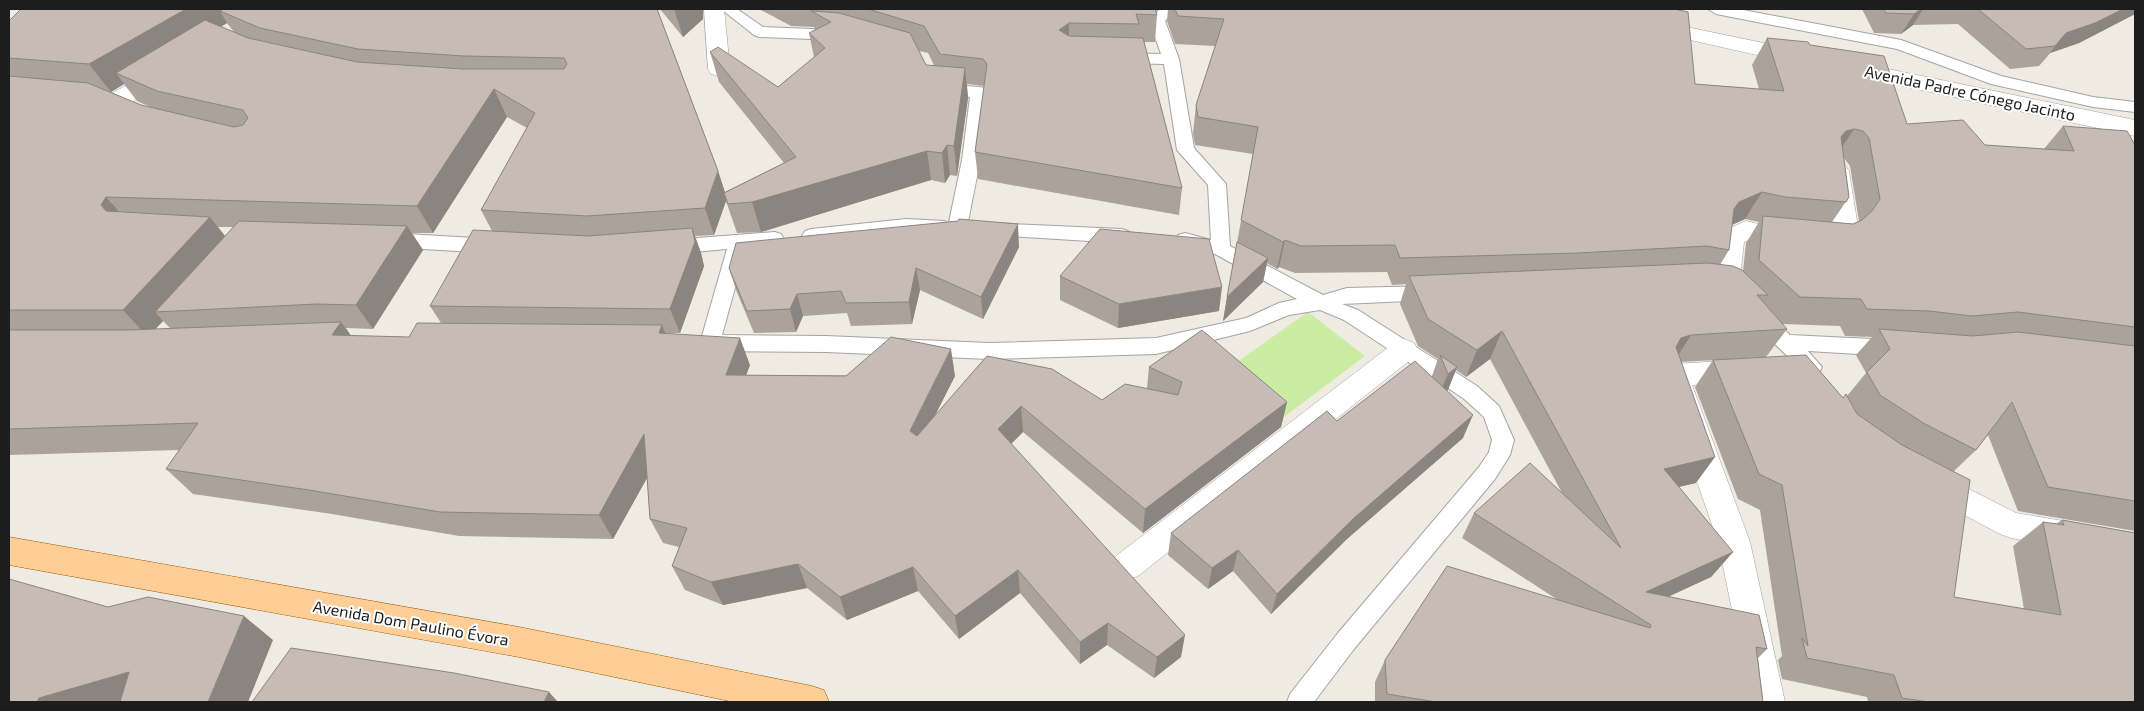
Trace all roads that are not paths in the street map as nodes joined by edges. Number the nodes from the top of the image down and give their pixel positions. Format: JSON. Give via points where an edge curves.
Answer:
{"nodes":[{"id":1,"x":714,"y":9,"type":"edge"},
{"id":2,"x":728,"y":9,"type":"edge"},
{"id":3,"x":1169,"y":9,"type":"edge"},
{"id":4,"x":1716,"y":9,"type":"edge"},
{"id":5,"x":1629,"y":21,"type":"edge"},
{"id":6,"x":856,"y":38,"type":"edge"},
{"id":7,"x":1106,"y":58,"type":"edge"},
{"id":8,"x":1171,"y":59,"type":"junction"},
{"id":9,"x":178,"y":64,"type":"edge"},
{"id":10,"x":720,"y":69,"type":"edge"},
{"id":11,"x":929,"y":73,"type":"edge"},
{"id":12,"x":62,"y":97,"type":"edge"},
{"id":13,"x":115,"y":102,"type":"junction"},
{"id":14,"x":2135,"y":107,"type":"edge"},
{"id":15,"x":139,"y":112,"type":"edge"},
{"id":16,"x":2135,"y":128,"type":"edge"},
{"id":17,"x":1836,"y":166,"type":"edge"},
{"id":18,"x":957,"y":227,"type":"junction"},
{"id":19,"x":1141,"y":237,"type":"edge"},
{"id":20,"x":1169,"y":238,"type":"edge"},
{"id":21,"x":369,"y":239,"type":"edge"},
{"id":22,"x":738,"y":242,"type":"junction"},
{"id":23,"x":513,"y":247,"type":"edge"},
{"id":24,"x":659,"y":248,"type":"edge"},
{"id":25,"x":1222,"y":249,"type":"junction"},
{"id":26,"x":1446,"y":292,"type":"edge"},
{"id":27,"x":1730,"y":294,"type":"joint"},
{"id":28,"x":1321,"y":303,"type":"junction"},
{"id":29,"x":690,"y":342,"type":"edge"},
{"id":30,"x":1786,"y":342,"type":"junction"},
{"id":31,"x":710,"y":343,"type":"junction"},
{"id":32,"x":1906,"y":348,"type":"edge"},
{"id":33,"x":1404,"y":350,"type":"junction"},
{"id":34,"x":1819,"y":379,"type":"joint"},
{"id":35,"x":1906,"y":469,"type":"edge"},
{"id":36,"x":2135,"y":548,"type":"edge"},
{"id":37,"x":9,"y":551,"type":"edge"},
{"id":38,"x":1127,"y":566,"type":"dead end"},
{"id":39,"x":812,"y":702,"type":"edge"},
{"id":40,"x":1299,"y":702,"type":"edge"},
{"id":41,"x":1768,"y":702,"type":"edge"}],
"edges":[{"from":1,"to":10,"type":"street"},
{"from":2,"to":6,"type":"lane","via":[[759,32]]},
{"from":3,"to":8,"type":"lane","via":[[1157,20]]},
{"from":4,"to":14,"type":"lane","via":[[1901,44],[1997,80],[2093,102]]},
{"from":5,"to":16,"type":"street","name":"Avenida Padre Cónego Jacinto"},
{"from":7,"to":8,"type":"lane"},
{"from":8,"to":25,"type":"lane","via":[[1186,150],[1217,184]]},
{"from":9,"to":13,"type":"street"},
{"from":11,"to":18,"type":"lane","via":[[936,88],[979,92],[970,177]]},
{"from":12,"to":13,"type":"street"},
{"from":13,"to":15,"type":"street"},
{"from":17,"to":27,"type":"street","via":[[1845,227],[1833,240],[1767,235],[1746,230],[1732,237]]},
{"from":18,"to":19,"type":"lane"},
{"from":18,"to":22,"type":"lane","via":[[906,225]]},
{"from":20,"to":25,"type":"lane"},
{"from":21,"to":23,"type":"lane"},
{"from":22,"to":24,"type":"lane"},
{"from":22,"to":31,"type":"lane"},
{"from":25,"to":28,"type":"lane"},
{"from":26,"to":28,"type":"lane","via":[[1347,295]]},
{"from":27,"to":30,"type":"lane"},
{"from":28,"to":31,"type":"lane","via":[[1286,308],[1250,324],[1156,346],[989,351]]},
{"from":28,"to":33,"type":"lane","via":[[1351,315]]},
{"from":29,"to":31,"type":"lane"},
{"from":30,"to":32,"type":"lane"},
{"from":30,"to":34,"type":"lane"},
{"from":33,"to":38,"type":"street"},
{"from":33,"to":40,"type":"lane","via":[[1470,392],[1488,408],[1500,427],[1503,440],[1499,455]]},
{"from":34,"to":41,"type":"street","via":[[1674,375],[1734,542]]},
{"from":35,"to":36,"type":"street","via":[[2011,524]]},
{"from":37,"to":39,"type":"main road","name":"Avenida Dom Paulino Évora","via":[[519,642]]}]}
